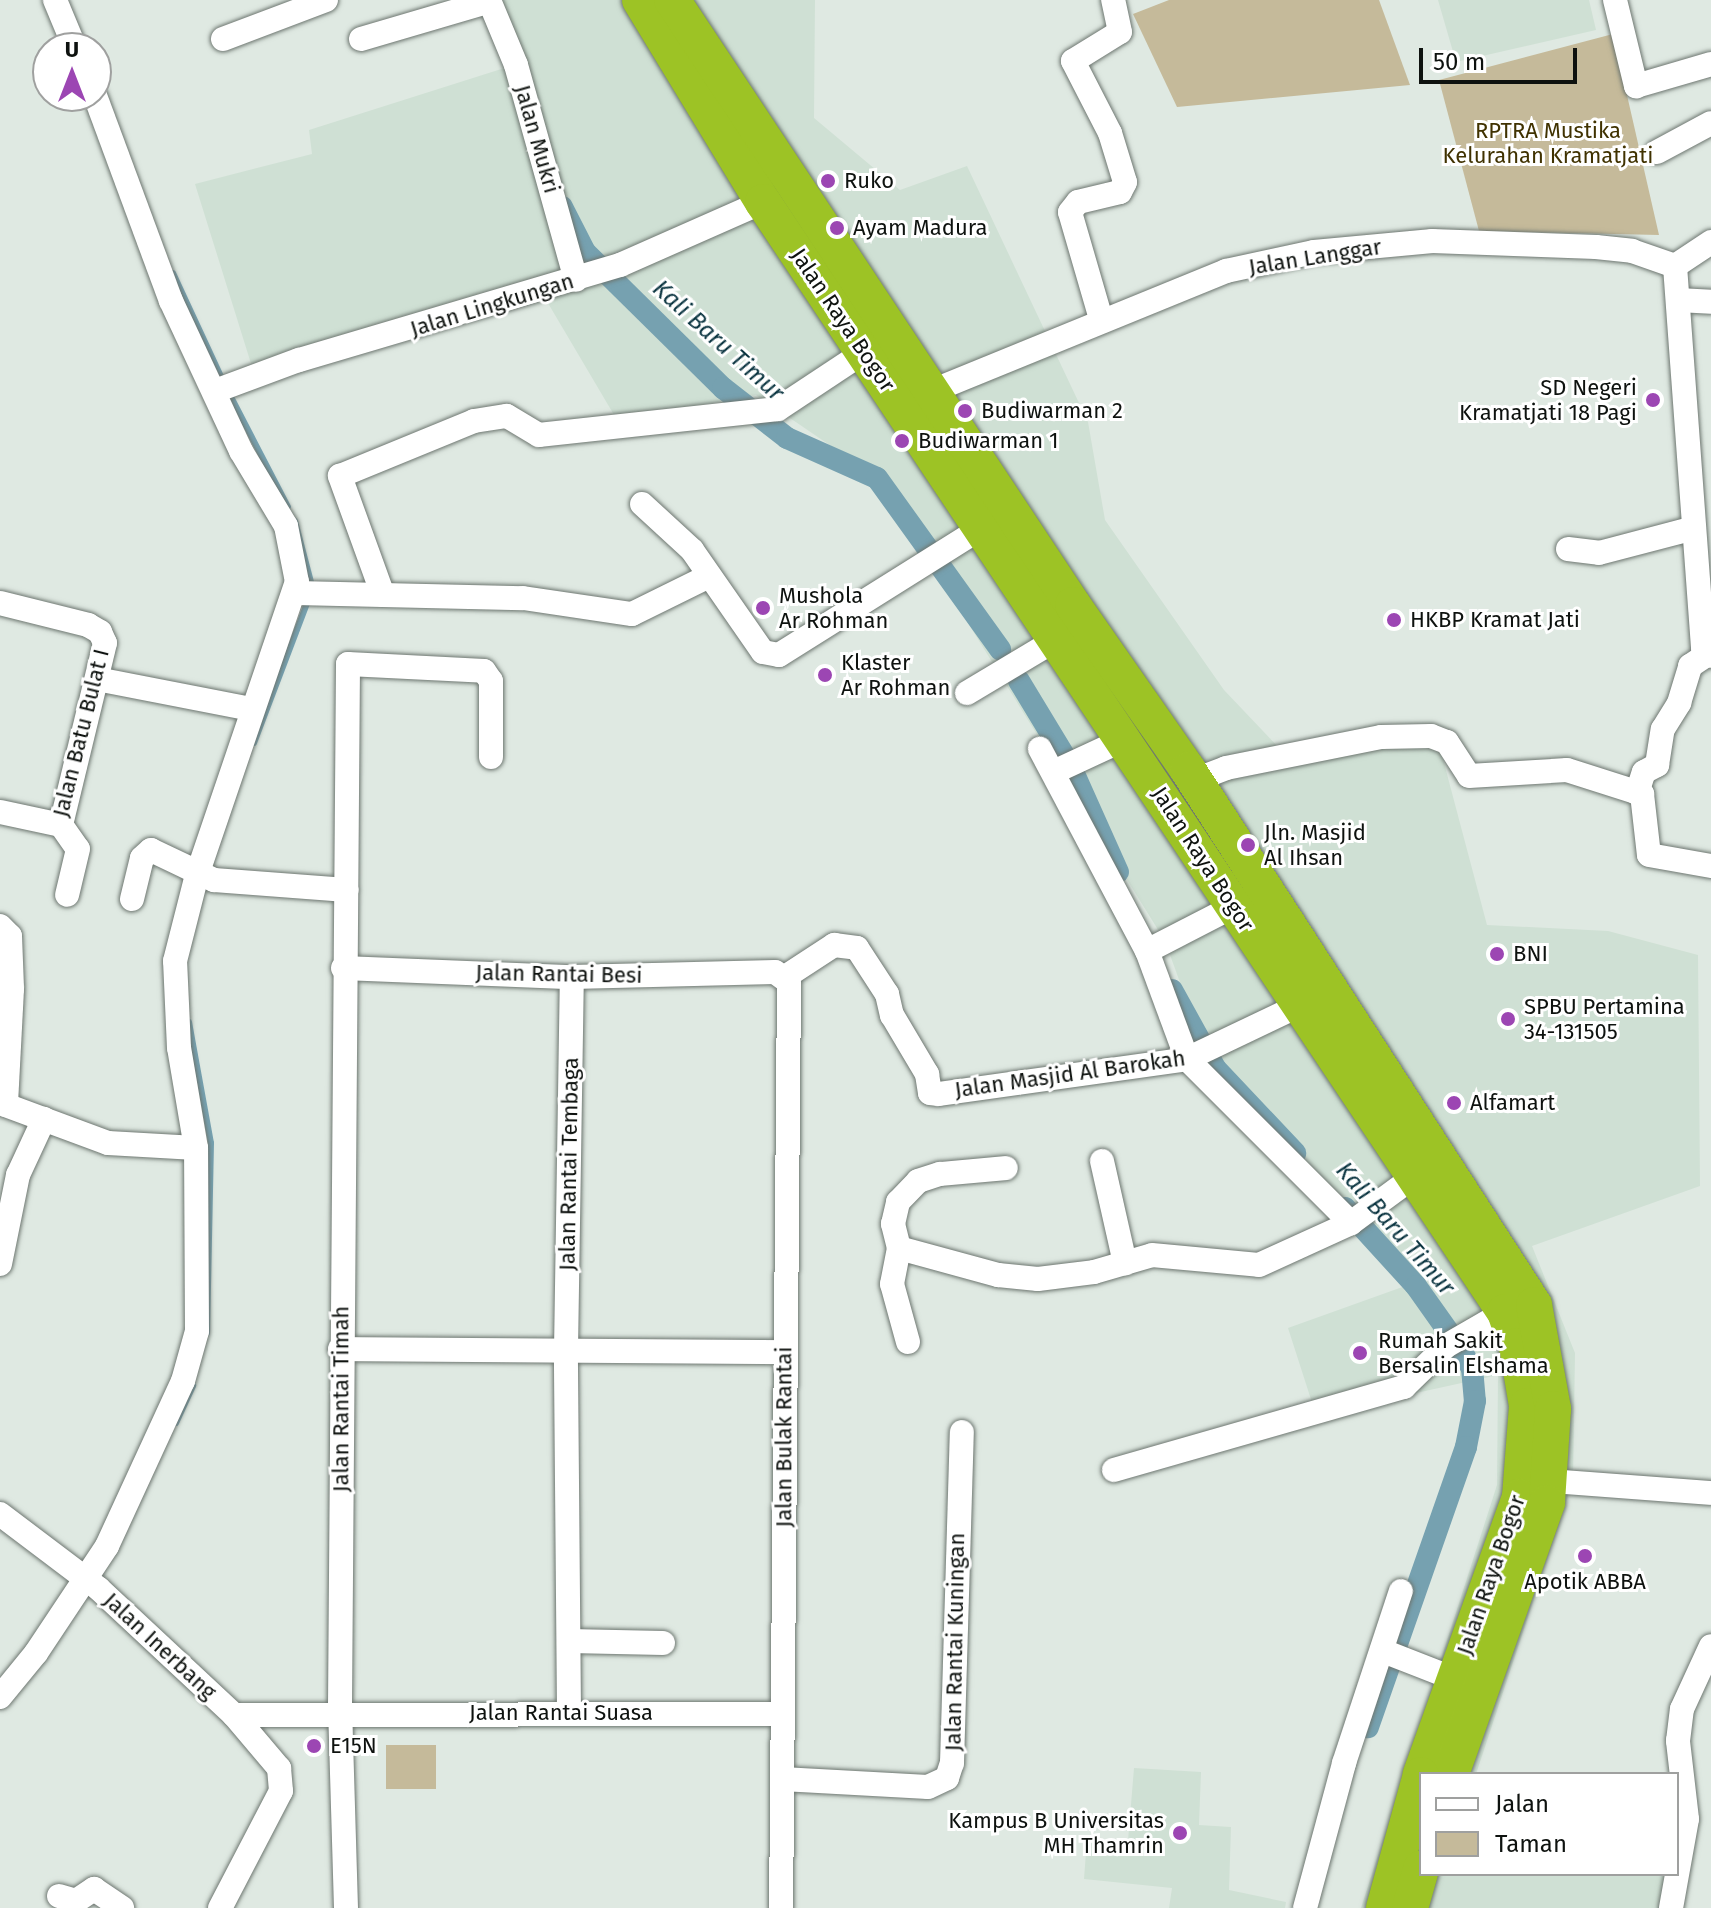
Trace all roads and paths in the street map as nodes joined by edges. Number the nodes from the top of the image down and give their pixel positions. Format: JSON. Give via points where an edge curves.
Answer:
{"nodes":[{"id":1,"x":55,"y":0,"type":"edge"},
{"id":2,"x":326,"y":0,"type":"edge"},
{"id":3,"x":1113,"y":0,"type":"edge"},
{"id":4,"x":1615,"y":0,"type":"edge"},
{"id":5,"x":490,"y":1,"type":"edge"},
{"id":6,"x":650,"y":1,"type":"edge"},
{"id":7,"x":68,"y":32,"type":"edge"},
{"id":8,"x":223,"y":39,"type":"dead end"},
{"id":9,"x":361,"y":39,"type":"dead end"},
{"id":10,"x":1711,"y":64,"type":"edge"},
{"id":11,"x":101,"y":112,"type":"edge"},
{"id":12,"x":1711,"y":123,"type":"edge"},
{"id":13,"x":1657,"y":152,"type":"dead end"},
{"id":14,"x":763,"y":202,"type":"junction"},
{"id":15,"x":1711,"y":242,"type":"edge"},
{"id":16,"x":1675,"y":266,"type":"junction"},
{"id":17,"x":579,"y":279,"type":"junction"},
{"id":18,"x":1678,"y":300,"type":"junction"},
{"id":19,"x":1711,"y":302,"type":"edge"},
{"id":20,"x":1101,"y":319,"type":"junction"},
{"id":21,"x":864,"y":352,"type":"junction"},
{"id":22,"x":222,"y":388,"type":"junction"},
{"id":23,"x":932,"y":391,"type":"junction"},
{"id":24,"x":642,"y":504,"type":"dead end"},
{"id":25,"x":1694,"y":528,"type":"junction"},
{"id":26,"x":979,"y":530,"type":"junction"},
{"id":27,"x":1568,"y":549,"type":"dead end"},
{"id":28,"x":709,"y":576,"type":"junction"},
{"id":29,"x":296,"y":593,"type":"junction"},
{"id":30,"x":383,"y":595,"type":"junction"},
{"id":31,"x":0,"y":603,"type":"edge"},
{"id":32,"x":1060,"y":622,"type":"junction"},
{"id":33,"x":1709,"y":655,"type":"edge"},
{"id":34,"x":1095,"y":665,"type":"junction"},
{"id":35,"x":97,"y":679,"type":"junction"},
{"id":36,"x":967,"y":693,"type":"dead end"},
{"id":37,"x":252,"y":709,"type":"junction"},
{"id":38,"x":1125,"y":739,"type":"junction"},
{"id":39,"x":1040,"y":749,"type":"dead end"},
{"id":40,"x":491,"y":757,"type":"dead end"},
{"id":41,"x":1056,"y":771,"type":"junction"},
{"id":42,"x":1195,"y":780,"type":"junction"},
{"id":43,"x":1641,"y":794,"type":"junction"},
{"id":44,"x":0,"y":812,"type":"edge"},
{"id":45,"x":61,"y":825,"type":"junction"},
{"id":46,"x":1711,"y":866,"type":"edge"},
{"id":47,"x":203,"y":877,"type":"junction"},
{"id":48,"x":347,"y":890,"type":"junction"},
{"id":49,"x":67,"y":895,"type":"dead end"},
{"id":50,"x":132,"y":899,"type":"dead end"},
{"id":51,"x":1234,"y":906,"type":"junction"},
{"id":52,"x":0,"y":926,"type":"edge"},
{"id":53,"x":1153,"y":948,"type":"junction"},
{"id":54,"x":343,"y":968,"type":"junction"},
{"id":55,"x":781,"y":975,"type":"junction"},
{"id":56,"x":572,"y":977,"type":"junction"},
{"id":57,"x":1300,"y":1005,"type":"junction"},
{"id":58,"x":1199,"y":1054,"type":"junction"},
{"id":59,"x":3,"y":1104,"type":"edge"},
{"id":60,"x":44,"y":1119,"type":"junction"},
{"id":61,"x":196,"y":1148,"type":"junction"},
{"id":62,"x":1102,"y":1161,"type":"dead end"},
{"id":63,"x":1006,"y":1168,"type":"dead end"},
{"id":64,"x":1416,"y":1175,"type":"junction"},
{"id":65,"x":1358,"y":1218,"type":"junction"},
{"id":66,"x":899,"y":1248,"type":"junction"},
{"id":67,"x":1125,"y":1263,"type":"junction"},
{"id":68,"x":0,"y":1264,"type":"edge"},
{"id":69,"x":1491,"y":1318,"type":"junction"},
{"id":70,"x":908,"y":1342,"type":"dead end"},
{"id":71,"x":340,"y":1349,"type":"junction"},
{"id":72,"x":566,"y":1350,"type":"junction"},
{"id":73,"x":785,"y":1352,"type":"junction"},
{"id":74,"x":962,"y":1432,"type":"dead end"},
{"id":75,"x":1114,"y":1470,"type":"dead end"},
{"id":76,"x":1551,"y":1481,"type":"junction"},
{"id":77,"x":1711,"y":1493,"type":"edge"},
{"id":78,"x":0,"y":1514,"type":"edge"},
{"id":79,"x":92,"y":1584,"type":"junction"},
{"id":80,"x":1401,"y":1591,"type":"dead end"},
{"id":81,"x":569,"y":1641,"type":"junction"},
{"id":82,"x":663,"y":1643,"type":"dead end"},
{"id":83,"x":1711,"y":1646,"type":"edge"},
{"id":84,"x":1392,"y":1655,"type":"junction"},
{"id":85,"x":1455,"y":1679,"type":"junction"},
{"id":86,"x":0,"y":1697,"type":"edge"},
{"id":87,"x":569,"y":1712,"type":"junction"},
{"id":88,"x":782,"y":1714,"type":"junction"},
{"id":89,"x":234,"y":1715,"type":"junction"},
{"id":90,"x":340,"y":1715,"type":"junction"},
{"id":91,"x":1422,"y":1772,"type":"edge"},
{"id":92,"x":1452,"y":1772,"type":"edge"},
{"id":93,"x":782,"y":1779,"type":"junction"},
{"id":94,"x":1419,"y":1781,"type":"edge"},
{"id":95,"x":1692,"y":1820,"type":"edge"},
{"id":96,"x":1679,"y":1874,"type":"edge"},
{"id":97,"x":1419,"y":1876,"type":"edge"},
{"id":98,"x":1679,"y":1876,"type":"edge"},
{"id":99,"x":59,"y":1896,"type":"dead end"},
{"id":100,"x":122,"y":1908,"type":"edge"},
{"id":101,"x":220,"y":1908,"type":"edge"},
{"id":102,"x":346,"y":1908,"type":"edge"},
{"id":103,"x":781,"y":1908,"type":"edge"},
{"id":104,"x":1305,"y":1908,"type":"edge"},
{"id":105,"x":1384,"y":1908,"type":"edge"},
{"id":106,"x":1410,"y":1908,"type":"edge"},
{"id":107,"x":1671,"y":1908,"type":"edge"}],
"edges":[{"from":1,"to":7,"type":"street"},
{"from":2,"to":8,"type":"street"},
{"from":3,"to":20,"type":"street","via":[[1120,32],[1073,61],[1110,133],[1125,182],[1120,192],[1078,202],[1070,212]]},
{"from":4,"to":10,"type":"street","via":[[1636,86]]},
{"from":5,"to":9,"type":"street"},
{"from":5,"to":17,"type":"street","name":"Jalan Mukri","via":[[516,65]]},
{"from":6,"to":14,"type":"highway","name":"Jalan Raya Bogor"},
{"from":6,"to":23,"type":"highway","name":"Jalan Raya Bogor"},
{"from":11,"to":22,"type":"street","via":[[171,301]]},
{"from":12,"to":13,"type":"street"},
{"from":14,"to":17,"type":"street","name":"Jalan Lingkungan"},
{"from":14,"to":21,"type":"highway","name":"Jalan Raya Bogor"},
{"from":15,"to":16,"type":"street"},
{"from":16,"to":18,"type":"street"},
{"from":16,"to":20,"type":"street","name":"Jalan Langgar","via":[[1632,251],[1596,247],[1432,241],[1314,252],[1226,271]]},
{"from":17,"to":22,"type":"street","name":"Jalan Lingkungan","via":[[299,360]]},
{"from":18,"to":19,"type":"street"},
{"from":18,"to":25,"type":"street"},
{"from":20,"to":23,"type":"street","name":"Jalan Langgar"},
{"from":21,"to":26,"type":"highway","name":"Jalan Raya Bogor"},
{"from":21,"to":30,"type":"street","via":[[778,409],[539,435],[507,416],[474,421],[340,476]]},
{"from":22,"to":29,"type":"street","via":[[241,451],[286,526]]},
{"from":23,"to":32,"type":"highway","name":"Jalan Raya Bogor"},
{"from":24,"to":28,"type":"street","via":[[692,550]]},
{"from":25,"to":27,"type":"street","via":[[1599,553]]},
{"from":25,"to":33,"type":"street","via":[[1703,648]]},
{"from":26,"to":28,"type":"street","via":[[779,655],[763,652]]},
{"from":26,"to":32,"type":"highway","name":"Jalan Raya Bogor"},
{"from":28,"to":30,"type":"street","via":[[632,614],[551,600]]},
{"from":29,"to":30,"type":"street"},
{"from":29,"to":37,"type":"street"},
{"from":31,"to":35,"type":"street","name":"Jalan Batu Bulat I","via":[[100,632],[105,643]]},
{"from":32,"to":34,"type":"highway","name":"Jalan Raya Bogor"},
{"from":32,"to":36,"type":"street"},
{"from":33,"to":43,"type":"street","via":[[1690,666],[1679,703],[1663,729],[1657,765],[1644,772]]},
{"from":34,"to":38,"type":"highway","name":"Jalan Raya Bogor"},
{"from":34,"to":42,"type":"highway","name":"Jalan Raya Bogor"},
{"from":35,"to":37,"type":"street"},
{"from":35,"to":45,"type":"street","name":"Jalan Batu Bulat I"},
{"from":37,"to":47,"type":"street"},
{"from":38,"to":41,"type":"street"},
{"from":38,"to":51,"type":"highway","name":"Jalan Raya Bogor"},
{"from":39,"to":41,"type":"street"},
{"from":40,"to":48,"type":"street","name":"Jalan Rantai Timah","via":[[491,681],[484,671],[348,664]]},
{"from":41,"to":53,"type":"street"},
{"from":42,"to":43,"type":"street","via":[[1226,768],[1352,743],[1431,736],[1447,742],[1469,776],[1567,770]]},
{"from":42,"to":76,"type":"highway","name":"Jalan Raya Bogor","via":[[1534,1305],[1550,1374]]},
{"from":43,"to":46,"type":"street","via":[[1649,855]]},
{"from":44,"to":45,"type":"street","name":"Jalan Batu Bulat I"},
{"from":45,"to":49,"type":"street","via":[[78,849]]},
{"from":47,"to":48,"type":"street"},
{"from":47,"to":50,"type":"street","via":[[151,850],[145,852]]},
{"from":47,"to":61,"type":"street","via":[[174,980]]},
{"from":48,"to":54,"type":"street","name":"Jalan Rantai Timah"},
{"from":51,"to":53,"type":"street"},
{"from":51,"to":57,"type":"highway","name":"Jalan Raya Bogor"},
{"from":52,"to":59,"type":"street","via":[[10,936],[12,989]]},
{"from":53,"to":58,"type":"street"},
{"from":54,"to":56,"type":"street","name":"Jalan Rantai Besi"},
{"from":54,"to":71,"type":"street","name":"Jalan Rantai Timah"},
{"from":55,"to":56,"type":"street","name":"Jalan Rantai Besi"},
{"from":55,"to":58,"type":"street","name":"Jalan Masjid Al Barokah","via":[[834,945],[857,948],[927,1074],[930,1093]]},
{"from":55,"to":73,"type":"street","name":"Jalan Bulak Rantai","via":[[791,990]]},
{"from":56,"to":72,"type":"street","name":"Jalan Rantai Tembaga"},
{"from":57,"to":58,"type":"street","name":"Jalan Masjid Al Barokah"},
{"from":57,"to":64,"type":"highway","name":"Jalan Raya Bogor"},
{"from":58,"to":65,"type":"street"},
{"from":59,"to":60,"type":"street"},
{"from":60,"to":61,"type":"street","via":[[108,1143]]},
{"from":60,"to":68,"type":"street","via":[[18,1175]]},
{"from":61,"to":79,"type":"street","via":[[197,1331],[183,1381]]},
{"from":62,"to":67,"type":"street"},
{"from":63,"to":66,"type":"street","via":[[918,1181],[895,1211]]},
{"from":64,"to":65,"type":"street"},
{"from":64,"to":69,"type":"highway","name":"Jalan Raya Bogor"},
{"from":65,"to":67,"type":"street","via":[[1259,1265],[1170,1254]]},
{"from":66,"to":67,"type":"street","via":[[1021,1279],[1094,1272]]},
{"from":66,"to":70,"type":"street","via":[[892,1284]]},
{"from":69,"to":75,"type":"street","via":[[1446,1346],[1404,1387]]},
{"from":69,"to":85,"type":"highway","name":"Jalan Raya Bogor","via":[[1524,1378],[1524,1470],[1510,1527]]},
{"from":71,"to":72,"type":"street"},
{"from":71,"to":90,"type":"street","name":"Jalan Rantai Timah"},
{"from":72,"to":73,"type":"street"},
{"from":72,"to":81,"type":"street","name":"Jalan Rantai Tembaga"},
{"from":73,"to":88,"type":"street","name":"Jalan Bulak Rantai"},
{"from":74,"to":93,"type":"street","name":"Jalan Rantai Kuningan","via":[[952,1763],[947,1778],[928,1787]]},
{"from":76,"to":77,"type":"street"},
{"from":76,"to":92,"type":"highway","name":"Jalan Raya Bogor","via":[[1539,1531]]},
{"from":78,"to":79,"type":"street","name":"Jalan Inerbang"},
{"from":79,"to":86,"type":"street"},
{"from":79,"to":89,"type":"street","name":"Jalan Inerbang"},
{"from":80,"to":84,"type":"street"},
{"from":81,"to":82,"type":"street"},
{"from":81,"to":87,"type":"street","name":"Jalan Rantai Tembaga"},
{"from":83,"to":95,"type":"street","via":[[1682,1709],[1678,1741]]},
{"from":84,"to":85,"type":"street"},
{"from":84,"to":104,"type":"street","via":[[1344,1763]]},
{"from":85,"to":91,"type":"highway","name":"Jalan Raya Bogor"},
{"from":87,"to":88,"type":"street","name":"Jalan Rantai Suasa"},
{"from":87,"to":90,"type":"street","name":"Jalan Rantai Suasa"},
{"from":88,"to":93,"type":"street","name":"Jalan Bulak Rantai"},
{"from":89,"to":90,"type":"street","name":"Jalan Inerbang"},
{"from":89,"to":101,"type":"street","via":[[274,1760],[282,1786]]},
{"from":90,"to":102,"type":"street","name":"Jalan Rantai Timah"},
{"from":93,"to":103,"type":"street","name":"Jalan Bulak Rantai"},
{"from":94,"to":105,"type":"highway","name":"Jalan Raya Bogor"},
{"from":95,"to":96,"type":"street"},
{"from":97,"to":106,"type":"highway"},
{"from":98,"to":107,"type":"street"},
{"from":99,"to":100,"type":"street","via":[[76,1901],[94,1889]]}]}
